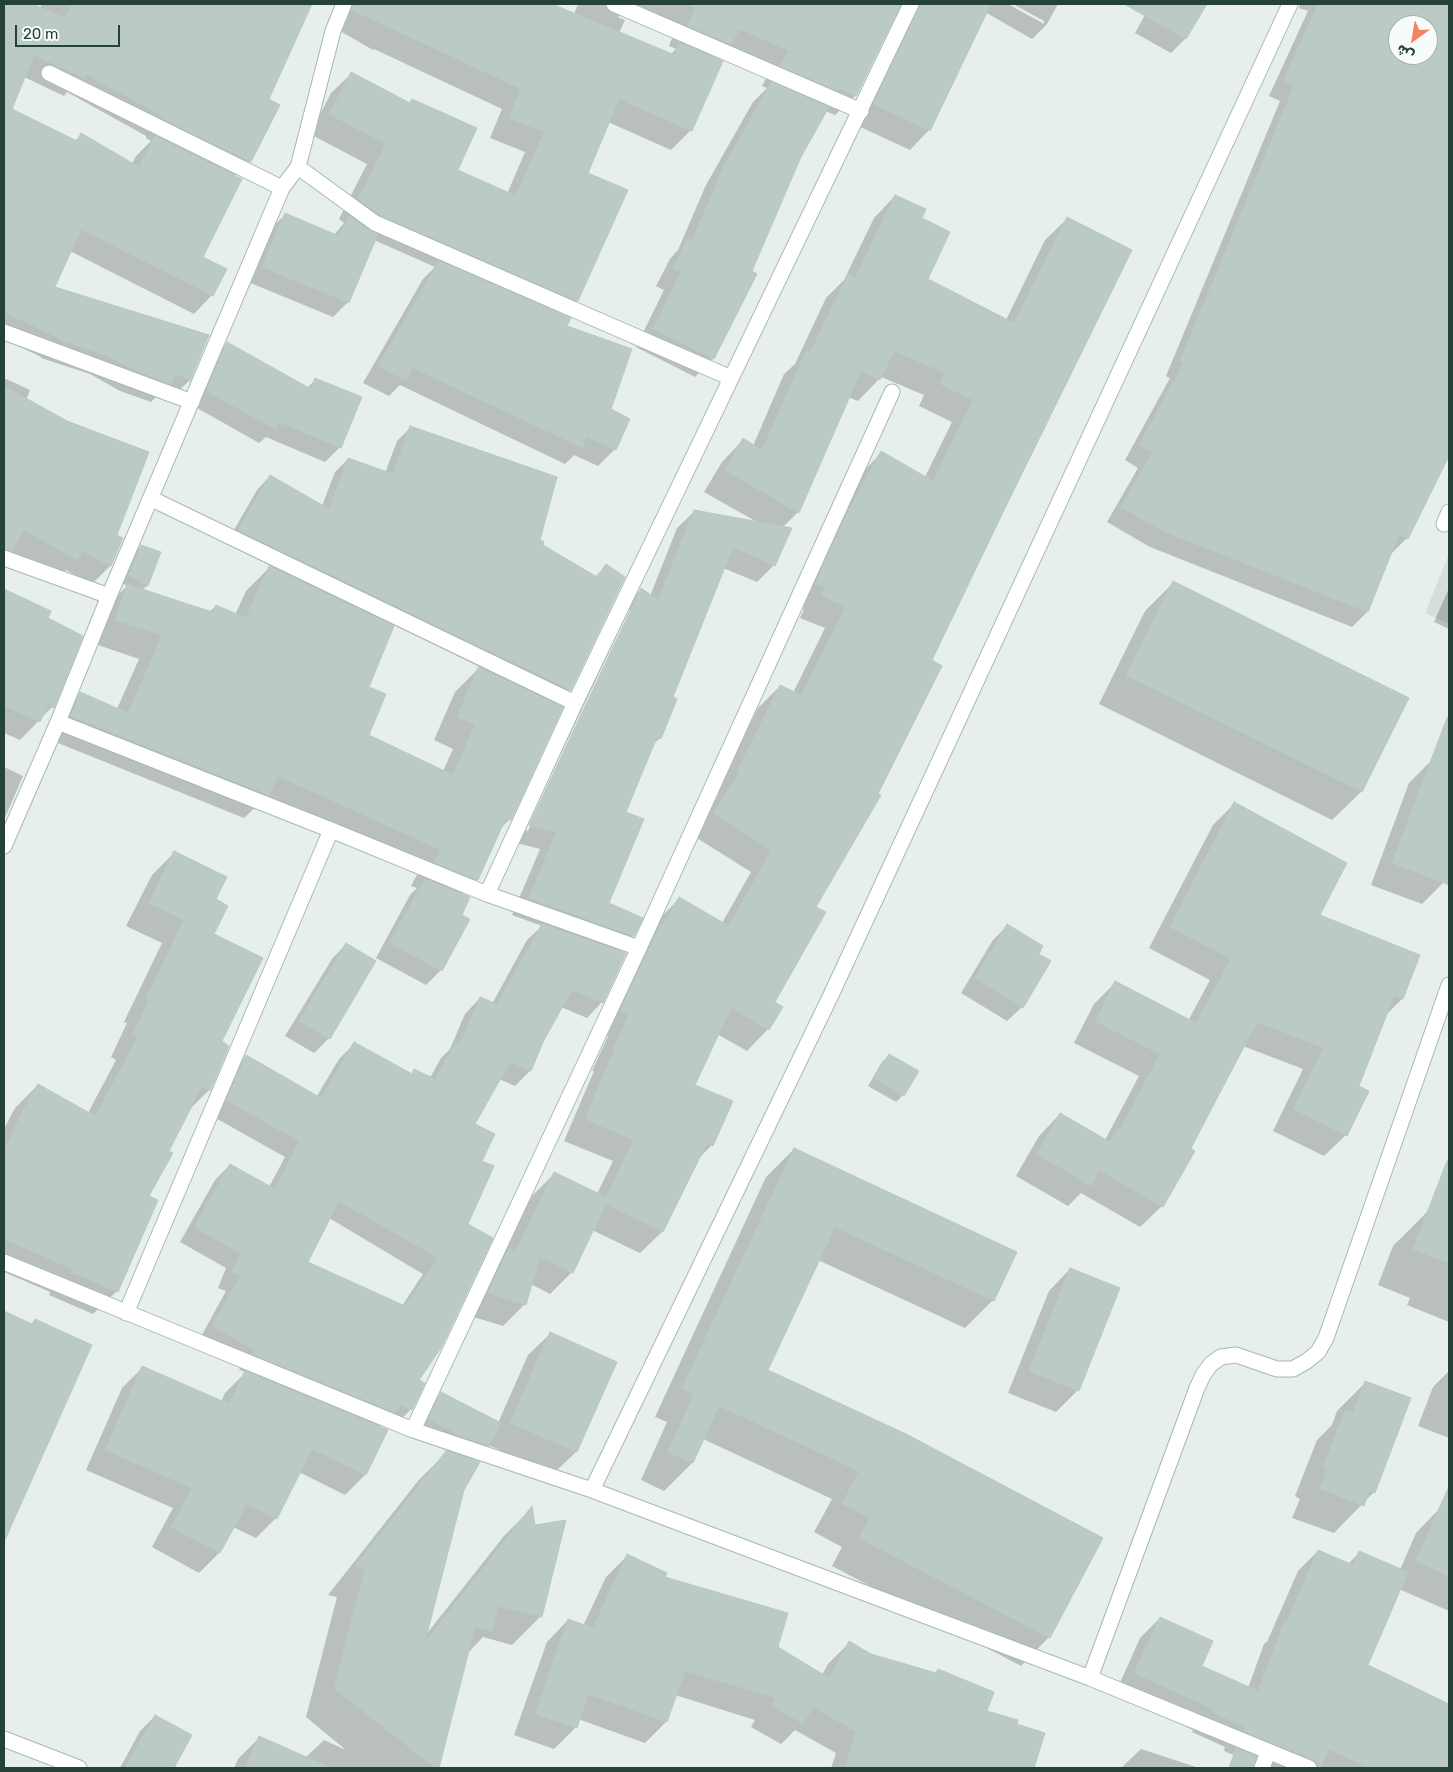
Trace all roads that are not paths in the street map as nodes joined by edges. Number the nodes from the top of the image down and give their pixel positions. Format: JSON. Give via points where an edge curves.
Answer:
{"nodes":[{"id":1,"x":344,"y":4,"type":"edge"},
{"id":2,"x":614,"y":4,"type":"edge"},
{"id":3,"x":911,"y":4,"type":"edge"},
{"id":4,"x":1290,"y":4,"type":"edge"},
{"id":5,"x":49,"y":73,"type":"dead end"},
{"id":6,"x":861,"y":111,"type":"junction"},
{"id":7,"x":298,"y":167,"type":"junction"},
{"id":8,"x":282,"y":188,"type":"junction"},
{"id":9,"x":4,"y":332,"type":"edge"},
{"id":10,"x":731,"y":378,"type":"junction"},
{"id":11,"x":892,"y":392,"type":"dead end"},
{"id":12,"x":192,"y":402,"type":"junction"},
{"id":13,"x":152,"y":499,"type":"junction"},
{"id":14,"x":4,"y":558,"type":"edge"},
{"id":15,"x":109,"y":596,"type":"junction"},
{"id":16,"x":575,"y":703,"type":"junction"},
{"id":17,"x":58,"y":722,"type":"junction"},
{"id":18,"x":331,"y":830,"type":"junction"},
{"id":19,"x":4,"y":846,"type":"edge"},
{"id":20,"x":487,"y":894,"type":"junction"},
{"id":21,"x":639,"y":948,"type":"junction"},
{"id":22,"x":1449,"y":985,"type":"edge"},
{"id":23,"x":4,"y":1262,"type":"edge"},
{"id":24,"x":126,"y":1312,"type":"junction"},
{"id":25,"x":413,"y":1430,"type":"junction"},
{"id":26,"x":592,"y":1490,"type":"junction"},
{"id":27,"x":1090,"y":1678,"type":"junction"},
{"id":28,"x":4,"y":1739,"type":"edge"},
{"id":29,"x":1268,"y":1752,"type":"junction"},
{"id":30,"x":78,"y":1768,"type":"edge"},
{"id":31,"x":1262,"y":1768,"type":"edge"},
{"id":32,"x":1309,"y":1768,"type":"edge"}],
"edges":[{"from":1,"to":7,"type":"street","via":[[333,31]]},
{"from":2,"to":6,"type":"street"},
{"from":3,"to":6,"type":"street"},
{"from":4,"to":26,"type":"street","via":[[836,986]]},
{"from":5,"to":8,"type":"street"},
{"from":6,"to":10,"type":"street"},
{"from":7,"to":8,"type":"street"},
{"from":7,"to":10,"type":"street","via":[[375,224]]},
{"from":8,"to":12,"type":"street"},
{"from":9,"to":12,"type":"street"},
{"from":10,"to":16,"type":"street"},
{"from":11,"to":21,"type":"street"},
{"from":12,"to":13,"type":"street"},
{"from":13,"to":15,"type":"street"},
{"from":13,"to":16,"type":"street"},
{"from":14,"to":15,"type":"street"},
{"from":15,"to":17,"type":"street"},
{"from":16,"to":20,"type":"street"},
{"from":17,"to":18,"type":"street"},
{"from":17,"to":19,"type":"street"},
{"from":18,"to":20,"type":"street"},
{"from":18,"to":24,"type":"street"},
{"from":20,"to":21,"type":"street"},
{"from":21,"to":25,"type":"street"},
{"from":22,"to":27,"type":"street","via":[[1326,1338],[1318,1352],[1293,1369],[1277,1369],[1236,1355],[1221,1357],[1203,1375]]},
{"from":23,"to":24,"type":"street"},
{"from":24,"to":25,"type":"street"},
{"from":25,"to":26,"type":"street"},
{"from":26,"to":27,"type":"street"},
{"from":27,"to":29,"type":"street"},
{"from":28,"to":30,"type":"street"},
{"from":29,"to":31,"type":"street"},
{"from":29,"to":32,"type":"street"}]}
